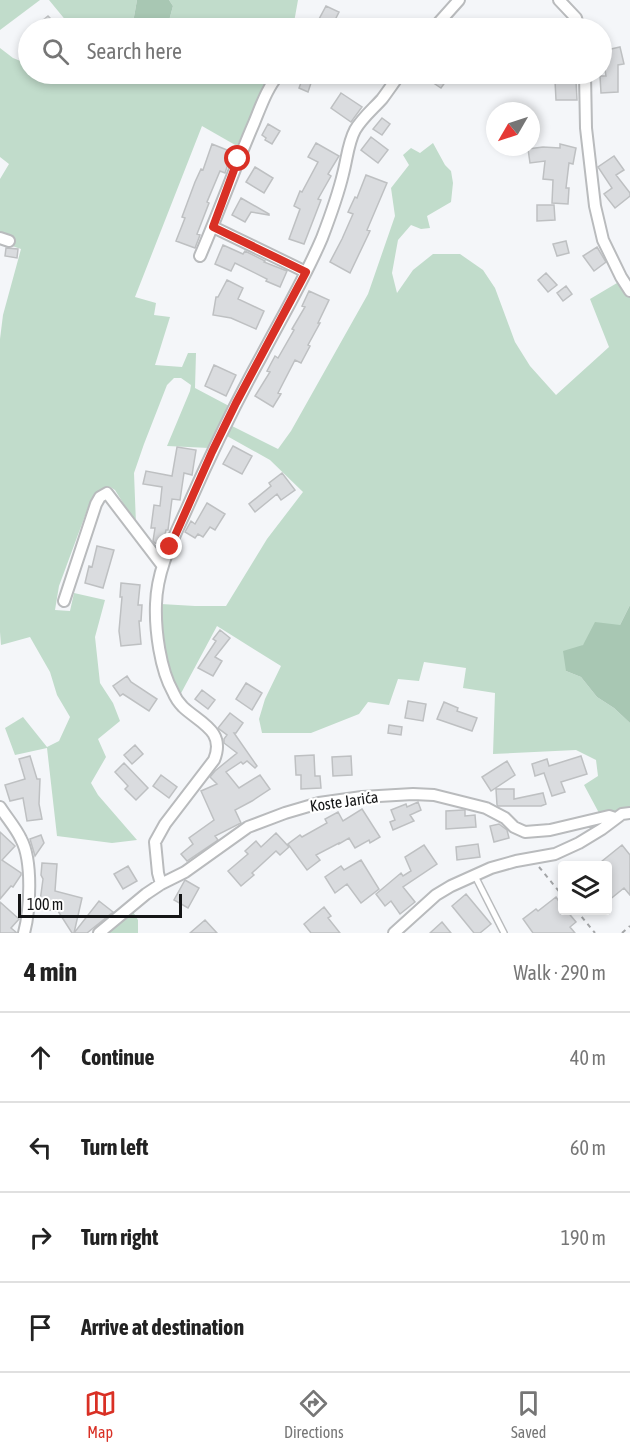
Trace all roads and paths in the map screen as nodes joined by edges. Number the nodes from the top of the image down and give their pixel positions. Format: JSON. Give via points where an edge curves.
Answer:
{"nodes":[{"id":1,"x":459,"y":0,"type":"edge"},
{"id":2,"x":559,"y":0,"type":"edge"},
{"id":3,"x":443,"y":18,"type":"edge"},
{"id":4,"x":576,"y":18,"type":"edge"},
{"id":5,"x":272,"y":84,"type":"edge"},
{"id":6,"x":393,"y":84,"type":"edge"},
{"id":7,"x":585,"y":84,"type":"edge"},
{"id":8,"x":213,"y":227,"type":"junction"},
{"id":9,"x":200,"y":256,"type":"dead end"},
{"id":10,"x":306,"y":272,"type":"junction"},
{"id":11,"x":630,"y":291,"type":"edge"},
{"id":12,"x":162,"y":565,"type":"junction"},
{"id":13,"x":64,"y":601,"type":"dead end"},
{"id":14,"x":0,"y":807,"type":"edge"},
{"id":15,"x":630,"y":813,"type":"edge"},
{"id":16,"x":615,"y":819,"type":"junction"},
{"id":17,"x":532,"y":859,"type":"junction"},
{"id":18,"x":474,"y":875,"type":"junction"},
{"id":19,"x":162,"y":884,"type":"junction"},
{"id":20,"x":558,"y":890,"type":"edge"},
{"id":21,"x":580,"y":915,"type":"edge"},
{"id":22,"x":630,"y":926,"type":"edge"},
{"id":23,"x":24,"y":933,"type":"edge"},
{"id":24,"x":99,"y":933,"type":"edge"},
{"id":25,"x":394,"y":933,"type":"edge"},
{"id":26,"x":504,"y":933,"type":"edge"},
{"id":27,"x":595,"y":933,"type":"edge"},
{"id":28,"x":622,"y":933,"type":"edge"}],
"edges":[{"from":1,"to":3,"type":"street"},
{"from":2,"to":4,"type":"street"},
{"from":5,"to":8,"type":"street"},
{"from":6,"to":10,"type":"street","via":[[354,132],[322,238]]},
{"from":7,"to":11,"type":"street","via":[[595,206],[603,240]]},
{"from":8,"to":9,"type":"street"},
{"from":8,"to":10,"type":"street"},
{"from":10,"to":12,"type":"street","via":[[236,403]]},
{"from":12,"to":13,"type":"street","via":[[107,493],[96,504]]},
{"from":12,"to":19,"type":"street","via":[[156,624],[166,676],[183,707],[206,724],[217,742],[217,752],[155,842]]},
{"from":14,"to":23,"type":"street","via":[[26,850],[29,897]]},
{"from":15,"to":16,"type":"street"},
{"from":16,"to":17,"type":"street","via":[[579,843]]},
{"from":16,"to":19,"type":"street","name":"Koste Jarića","via":[[609,816],[525,832],[486,807],[434,795],[349,798],[303,807],[248,827]]},
{"from":17,"to":18,"type":"street"},
{"from":17,"to":20,"type":"path"},
{"from":18,"to":25,"type":"street","via":[[443,890]]},
{"from":18,"to":26,"type":"lane"},
{"from":19,"to":24,"type":"street","name":"Koste Jarića"},
{"from":21,"to":27,"type":"path"},
{"from":22,"to":28,"type":"path"}]}
